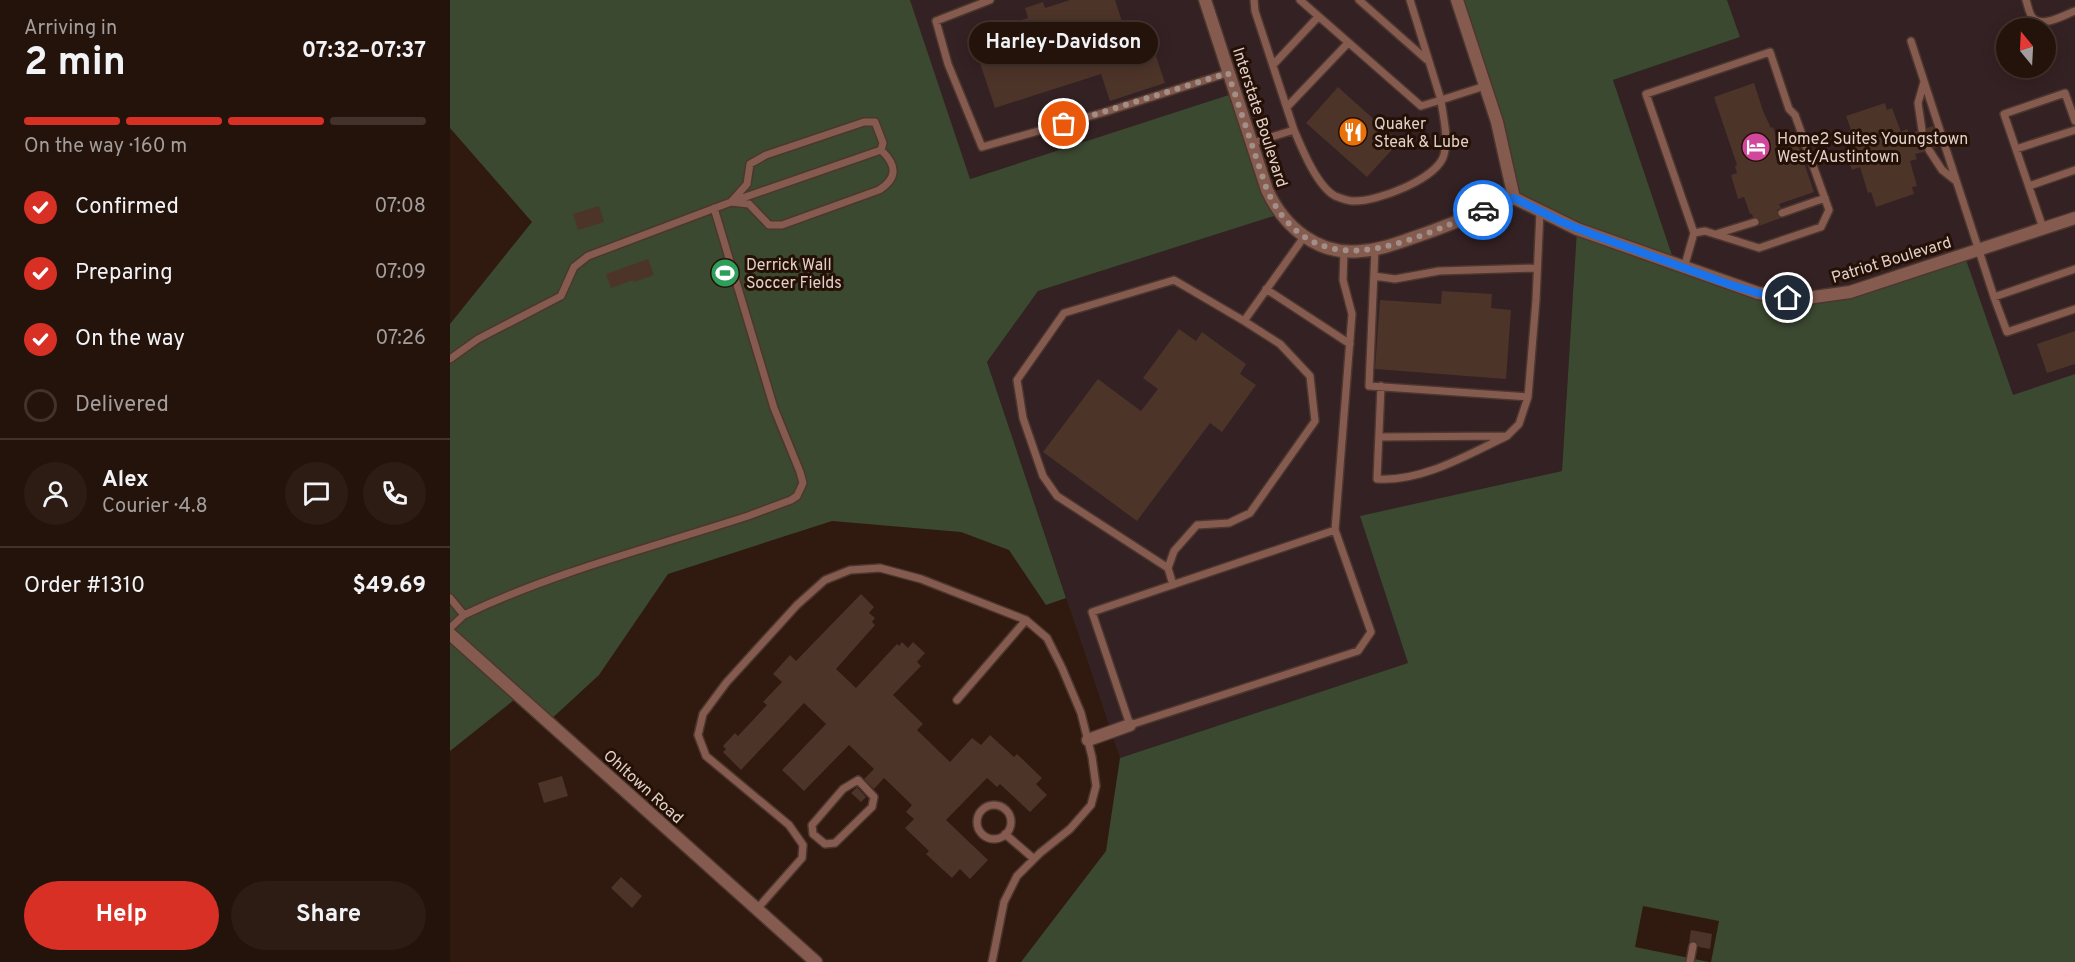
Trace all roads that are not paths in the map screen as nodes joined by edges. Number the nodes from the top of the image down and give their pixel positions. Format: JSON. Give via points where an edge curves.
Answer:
{"nodes":[{"id":1,"x":990,"y":0,"type":"edge"},
{"id":2,"x":1205,"y":0,"type":"edge"},
{"id":3,"x":1254,"y":0,"type":"edge"},
{"id":4,"x":1300,"y":0,"type":"edge"},
{"id":5,"x":1359,"y":0,"type":"edge"},
{"id":6,"x":1410,"y":0,"type":"edge"},
{"id":7,"x":1457,"y":0,"type":"edge"},
{"id":8,"x":2026,"y":0,"type":"edge"},
{"id":9,"x":2075,"y":11,"type":"edge"},
{"id":10,"x":1318,"y":16,"type":"junction"},
{"id":11,"x":1911,"y":41,"type":"dead end"},
{"id":12,"x":1348,"y":43,"type":"junction"},
{"id":13,"x":1429,"y":62,"type":"junction"},
{"id":14,"x":1273,"y":65,"type":"junction"},
{"id":15,"x":1228,"y":73,"type":"junction"},
{"id":16,"x":1924,"y":82,"type":"junction"},
{"id":17,"x":1485,"y":86,"type":"junction"},
{"id":18,"x":1442,"y":100,"type":"junction"},
{"id":19,"x":1287,"y":107,"type":"junction"},
{"id":20,"x":2075,"y":121,"type":"edge"},
{"id":21,"x":1294,"y":130,"type":"junction"},
{"id":22,"x":1922,"y":130,"type":"dead end"},
{"id":23,"x":2075,"y":130,"type":"edge"},
{"id":24,"x":1252,"y":143,"type":"junction"},
{"id":25,"x":2016,"y":149,"type":"junction"},
{"id":26,"x":881,"y":150,"type":"junction"},
{"id":27,"x":1929,"y":150,"type":"dead end"},
{"id":28,"x":2075,"y":170,"type":"edge"},
{"id":29,"x":1956,"y":181,"type":"junction"},
{"id":30,"x":2029,"y":186,"type":"junction"},
{"id":31,"x":1514,"y":198,"type":"junction"},
{"id":32,"x":1825,"y":198,"type":"junction"},
{"id":33,"x":731,"y":202,"type":"junction"},
{"id":34,"x":714,"y":208,"type":"junction"},
{"id":35,"x":1540,"y":211,"type":"junction"},
{"id":36,"x":1782,"y":213,"type":"dead end"},
{"id":37,"x":2075,"y":218,"type":"edge"},
{"id":38,"x":1755,"y":222,"type":"dead end"},
{"id":39,"x":2043,"y":228,"type":"junction"},
{"id":40,"x":1694,"y":233,"type":"junction"},
{"id":41,"x":1716,"y":234,"type":"junction"},
{"id":42,"x":1304,"y":237,"type":"junction"},
{"id":43,"x":1375,"y":249,"type":"junction"},
{"id":44,"x":1978,"y":250,"type":"junction"},
{"id":45,"x":1344,"y":251,"type":"junction"},
{"id":46,"x":1536,"y":268,"type":"junction"},
{"id":47,"x":1684,"y":268,"type":"junction"},
{"id":48,"x":2075,"y":269,"type":"edge"},
{"id":49,"x":1374,"y":276,"type":"junction"},
{"id":50,"x":1266,"y":290,"type":"junction"},
{"id":51,"x":1994,"y":297,"type":"junction"},
{"id":52,"x":2075,"y":309,"type":"edge"},
{"id":53,"x":1244,"y":321,"type":"junction"},
{"id":54,"x":1350,"y":344,"type":"junction"},
{"id":55,"x":450,"y":359,"type":"edge"},
{"id":56,"x":1381,"y":386,"type":"junction"},
{"id":57,"x":1528,"y":397,"type":"junction"},
{"id":58,"x":1507,"y":436,"type":"junction"},
{"id":59,"x":1379,"y":437,"type":"junction"},
{"id":60,"x":1335,"y":530,"type":"junction"},
{"id":61,"x":1168,"y":568,"type":"junction"},
{"id":62,"x":1173,"y":585,"type":"junction"},
{"id":63,"x":450,"y":598,"type":"edge"},
{"id":64,"x":464,"y":615,"type":"junction"},
{"id":65,"x":1026,"y":620,"type":"junction"},
{"id":66,"x":450,"y":628,"type":"edge"},
{"id":67,"x":450,"y":634,"type":"edge"},
{"id":68,"x":957,"y":700,"type":"dead end"},
{"id":69,"x":1130,"y":725,"type":"junction"},
{"id":70,"x":1088,"y":740,"type":"junction"},
{"id":71,"x":813,"y":834,"type":"junction"},
{"id":72,"x":1005,"y":834,"type":"junction"},
{"id":73,"x":803,"y":845,"type":"junction"},
{"id":74,"x":1034,"y":860,"type":"junction"},
{"id":75,"x":757,"y":909,"type":"junction"},
{"id":76,"x":1693,"y":946,"type":"dead end"},
{"id":77,"x":816,"y":962,"type":"edge"},
{"id":78,"x":992,"y":962,"type":"edge"},
{"id":79,"x":1690,"y":962,"type":"edge"}],
"edges":[{"from":1,"to":15,"type":"lane","via":[[936,21],[948,64],[982,147]]},
{"from":2,"to":15,"type":"street","name":"Interstate Boulevard"},
{"from":3,"to":14,"type":"lane"},
{"from":4,"to":10,"type":"lane"},
{"from":5,"to":13,"type":"lane"},
{"from":6,"to":13,"type":"lane"},
{"from":7,"to":17,"type":"street"},
{"from":8,"to":9,"type":"lane","via":[[2031,16],[2038,21]]},
{"from":10,"to":12,"type":"lane"},
{"from":10,"to":14,"type":"lane"},
{"from":11,"to":16,"type":"lane"},
{"from":12,"to":18,"type":"lane","via":[[1421,106]]},
{"from":12,"to":19,"type":"lane"},
{"from":13,"to":18,"type":"lane"},
{"from":14,"to":19,"type":"lane"},
{"from":15,"to":24,"type":"street","name":"Interstate Boulevard"},
{"from":16,"to":22,"type":"lane","via":[[1918,104]]},
{"from":16,"to":29,"type":"lane"},
{"from":17,"to":18,"type":"lane"},
{"from":17,"to":31,"type":"street"},
{"from":18,"to":21,"type":"lane","via":[[1446,144],[1438,167],[1398,190],[1371,199],[1352,201],[1328,190]]},
{"from":19,"to":21,"type":"lane"},
{"from":20,"to":25,"type":"lane","via":[[2065,93],[2004,114]]},
{"from":21,"to":24,"type":"lane"},
{"from":23,"to":25,"type":"lane"},
{"from":24,"to":42,"type":"street","name":"Interstate Boulevard","via":[[1273,203]]},
{"from":25,"to":30,"type":"lane"},
{"from":26,"to":33,"type":"lane"},
{"from":26,"to":33,"type":"lane","via":[[883,143],[875,122],[864,122],[777,151],[750,164],[747,184]]},
{"from":26,"to":33,"type":"lane","via":[[893,165],[888,184],[782,225],[769,225],[749,204]]},
{"from":27,"to":29,"type":"lane","via":[[1942,170]]},
{"from":28,"to":30,"type":"lane"},
{"from":29,"to":44,"type":"lane"},
{"from":30,"to":39,"type":"lane"},
{"from":31,"to":35,"type":"street","name":"Patriot Boulevard"},
{"from":31,"to":43,"type":"street","name":"Interstate Boulevard","via":[[1441,228]]},
{"from":32,"to":36,"type":"lane"},
{"from":32,"to":40,"type":"lane","via":[[1770,52],[1646,94]]},
{"from":32,"to":41,"type":"lane","via":[[1829,210],[1821,228],[1759,248]]},
{"from":33,"to":34,"type":"lane"},
{"from":34,"to":55,"type":"lane","via":[[588,256],[574,267],[561,296],[478,339]]},
{"from":34,"to":64,"type":"lane","via":[[774,408],[801,472],[803,483],[797,496],[779,506],[499,598]]},
{"from":35,"to":46,"type":"lane"},
{"from":35,"to":47,"type":"street","name":"Patriot Boulevard","via":[[1577,229]]},
{"from":37,"to":39,"type":"street","name":"Patriot Boulevard"},
{"from":38,"to":41,"type":"lane"},
{"from":39,"to":44,"type":"street","name":"Patriot Boulevard"},
{"from":40,"to":41,"type":"lane"},
{"from":40,"to":47,"type":"lane"},
{"from":42,"to":45,"type":"street","name":"Interstate Boulevard","via":[[1323,247]]},
{"from":42,"to":50,"type":"lane"},
{"from":43,"to":45,"type":"street","name":"Interstate Boulevard"},
{"from":43,"to":49,"type":"lane"},
{"from":44,"to":47,"type":"street","name":"Patriot Boulevard","via":[[1850,292],[1807,298],[1758,293]]},
{"from":44,"to":51,"type":"lane"},
{"from":45,"to":54,"type":"lane","via":[[1343,280],[1352,314]]},
{"from":46,"to":49,"type":"lane","via":[[1439,271],[1395,279]]},
{"from":46,"to":57,"type":"lane"},
{"from":48,"to":51,"type":"lane"},
{"from":49,"to":56,"type":"lane","via":[[1369,386]]},
{"from":50,"to":53,"type":"lane"},
{"from":50,"to":54,"type":"lane"},
{"from":51,"to":52,"type":"lane","via":[[2007,332]]},
{"from":53,"to":61,"type":"lane","via":[[1280,344],[1310,376],[1315,421],[1250,513],[1229,523],[1197,525],[1174,551]]},
{"from":53,"to":61,"type":"lane","via":[[1174,280],[1064,313],[1017,380],[1026,428],[1043,476],[1057,496]]},
{"from":54,"to":60,"type":"lane"},
{"from":56,"to":57,"type":"lane"},
{"from":56,"to":59,"type":"lane"},
{"from":57,"to":58,"type":"lane","via":[[1519,424]]},
{"from":58,"to":59,"type":"lane"},
{"from":58,"to":59,"type":"lane","via":[[1435,469],[1397,480],[1377,479]]},
{"from":60,"to":62,"type":"lane"},
{"from":60,"to":69,"type":"lane","via":[[1371,632],[1358,651]]},
{"from":61,"to":62,"type":"lane"},
{"from":62,"to":69,"type":"lane","via":[[1092,612]]},
{"from":63,"to":64,"type":"lane"},
{"from":64,"to":66,"type":"lane"},
{"from":65,"to":68,"type":"lane"},
{"from":65,"to":70,"type":"lane","via":[[1047,638],[1081,713]]},
{"from":65,"to":73,"type":"lane","via":[[921,579],[880,568],[850,570],[825,580],[797,605],[726,683],[703,714],[698,735],[706,756],[789,825]]},
{"from":67,"to":75,"type":"street","name":"Ohltown Road"},
{"from":69,"to":70,"type":"street"},
{"from":70,"to":74,"type":"lane","via":[[1096,786],[1091,805]]},
{"from":71,"to":71,"type":"lane","via":[[825,844],[835,843],[872,807],[874,796],[858,780],[843,789],[812,825]]},
{"from":71,"to":73,"type":"lane"},
{"from":72,"to":72,"type":"lane","via":[[1011,819],[1004,808],[992,805],[980,812],[977,824],[984,835],[996,838]]},
{"from":72,"to":74,"type":"lane"},
{"from":73,"to":75,"type":"lane","via":[[802,858]]},
{"from":74,"to":78,"type":"lane","via":[[1017,876],[1004,902]]},
{"from":75,"to":77,"type":"street","name":"Ohltown Road"},
{"from":76,"to":79,"type":"lane"}]}
